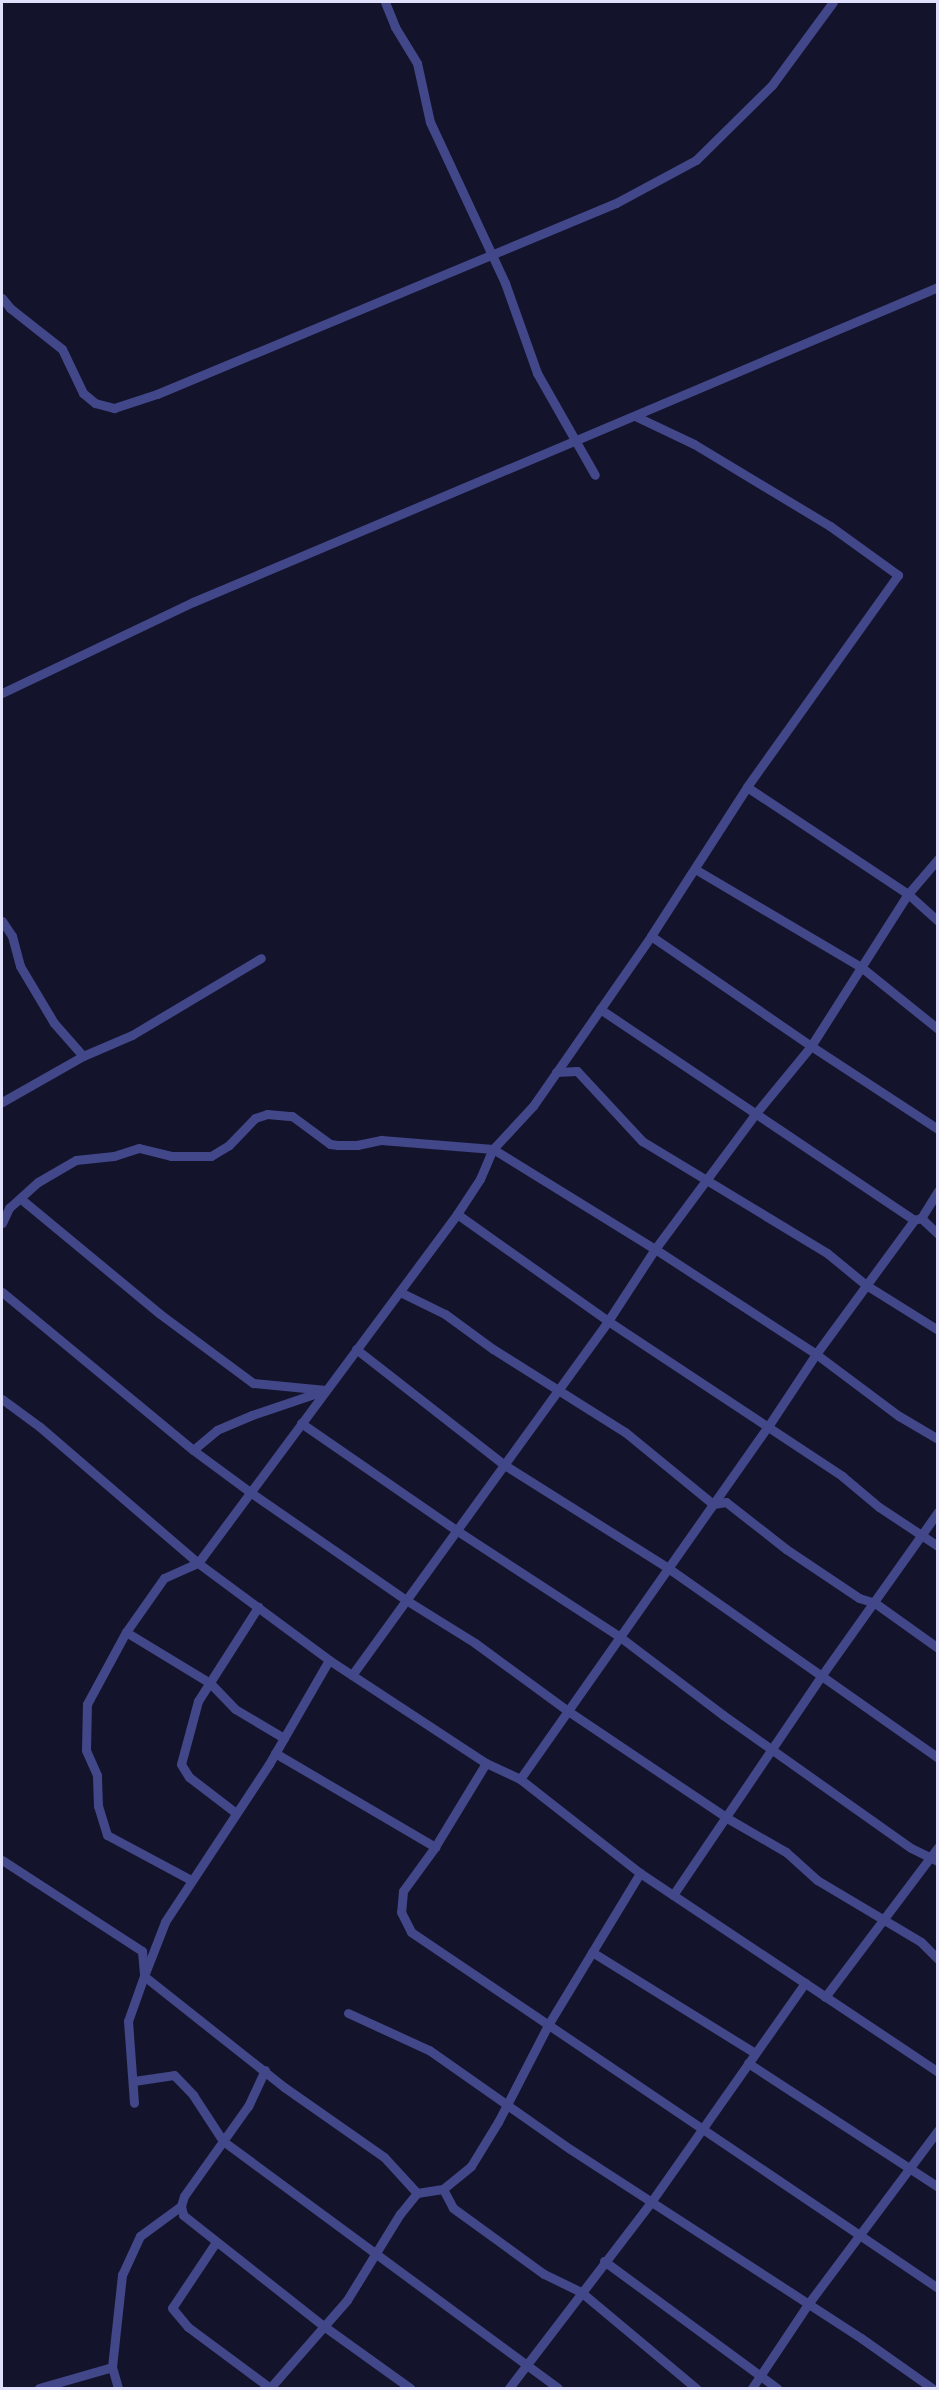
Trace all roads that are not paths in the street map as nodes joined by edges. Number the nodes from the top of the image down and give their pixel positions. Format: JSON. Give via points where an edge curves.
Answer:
{"nodes":[{"id":1,"x":385,"y":2,"type":"edge"},
{"id":2,"x":833,"y":2,"type":"edge"},
{"id":3,"x":492,"y":254,"type":"junction"},
{"id":4,"x":938,"y":287,"type":"edge"},
{"id":5,"x":2,"y":298,"type":"edge"},
{"id":6,"x":635,"y":416,"type":"junction"},
{"id":7,"x":576,"y":441,"type":"junction"},
{"id":8,"x":596,"y":475,"type":"dead end"},
{"id":9,"x":2,"y":693,"type":"edge"},
{"id":10,"x":747,"y":787,"type":"junction"},
{"id":11,"x":938,"y":859,"type":"edge"},
{"id":12,"x":695,"y":869,"type":"junction"},
{"id":13,"x":908,"y":894,"type":"junction"},
{"id":14,"x":2,"y":921,"type":"edge"},
{"id":15,"x":938,"y":921,"type":"edge"},
{"id":16,"x":651,"y":936,"type":"junction"},
{"id":17,"x":261,"y":958,"type":"dead end"},
{"id":18,"x":861,"y":968,"type":"junction"},
{"id":19,"x":600,"y":1009,"type":"junction"},
{"id":20,"x":938,"y":1029,"type":"edge"},
{"id":21,"x":811,"y":1046,"type":"junction"},
{"id":22,"x":83,"y":1056,"type":"junction"},
{"id":23,"x":556,"y":1072,"type":"junction"},
{"id":24,"x":2,"y":1102,"type":"edge"},
{"id":25,"x":756,"y":1113,"type":"junction"},
{"id":26,"x":938,"y":1129,"type":"edge"},
{"id":27,"x":493,"y":1149,"type":"junction"},
{"id":28,"x":706,"y":1180,"type":"junction"},
{"id":29,"x":938,"y":1191,"type":"edge"},
{"id":30,"x":21,"y":1199,"type":"junction"},
{"id":31,"x":457,"y":1214,"type":"junction"},
{"id":32,"x":917,"y":1219,"type":"junction"},
{"id":33,"x":2,"y":1223,"type":"edge"},
{"id":34,"x":938,"y":1234,"type":"edge"},
{"id":35,"x":655,"y":1249,"type":"junction"},
{"id":36,"x":866,"y":1285,"type":"junction"},
{"id":37,"x":2,"y":1292,"type":"edge"},
{"id":38,"x":400,"y":1292,"type":"junction"},
{"id":39,"x":608,"y":1322,"type":"junction"},
{"id":40,"x":938,"y":1330,"type":"edge"},
{"id":41,"x":357,"y":1350,"type":"junction"},
{"id":42,"x":816,"y":1354,"type":"junction"},
{"id":43,"x":558,"y":1389,"type":"junction"},
{"id":44,"x":326,"y":1390,"type":"junction"},
{"id":45,"x":2,"y":1399,"type":"edge"},
{"id":46,"x":301,"y":1423,"type":"junction"},
{"id":47,"x":767,"y":1428,"type":"junction"},
{"id":48,"x":938,"y":1439,"type":"edge"},
{"id":49,"x":193,"y":1450,"type":"junction"},
{"id":50,"x":503,"y":1464,"type":"junction"},
{"id":51,"x":250,"y":1492,"type":"junction"},
{"id":52,"x":713,"y":1504,"type":"junction"},
{"id":53,"x":938,"y":1512,"type":"edge"},
{"id":54,"x":456,"y":1530,"type":"junction"},
{"id":55,"x":921,"y":1536,"type":"junction"},
{"id":56,"x":938,"y":1546,"type":"edge"},
{"id":57,"x":198,"y":1563,"type":"junction"},
{"id":58,"x":668,"y":1568,"type":"junction"},
{"id":59,"x":406,"y":1600,"type":"junction"},
{"id":60,"x":875,"y":1604,"type":"junction"},
{"id":61,"x":258,"y":1607,"type":"junction"},
{"id":62,"x":126,"y":1632,"type":"junction"},
{"id":63,"x":620,"y":1637,"type":"junction"},
{"id":64,"x":938,"y":1648,"type":"edge"},
{"id":65,"x":329,"y":1660,"type":"junction"},
{"id":66,"x":352,"y":1675,"type":"junction"},
{"id":67,"x":822,"y":1675,"type":"junction"},
{"id":68,"x":210,"y":1683,"type":"junction"},
{"id":69,"x":568,"y":1711,"type":"junction"},
{"id":70,"x":284,"y":1737,"type":"junction"},
{"id":71,"x":774,"y":1749,"type":"junction"},
{"id":72,"x":275,"y":1753,"type":"junction"},
{"id":73,"x":938,"y":1758,"type":"edge"},
{"id":74,"x":486,"y":1763,"type":"junction"},
{"id":75,"x":520,"y":1779,"type":"junction"},
{"id":76,"x":236,"y":1813,"type":"junction"},
{"id":77,"x":727,"y":1818,"type":"junction"},
{"id":78,"x":435,"y":1847,"type":"junction"},
{"id":79,"x":938,"y":1847,"type":"edge"},
{"id":80,"x":934,"y":1859,"type":"edge"},
{"id":81,"x":2,"y":1860,"type":"edge"},
{"id":82,"x":640,"y":1873,"type":"junction"},
{"id":83,"x":191,"y":1880,"type":"junction"},
{"id":84,"x":673,"y":1895,"type":"junction"},
{"id":85,"x":883,"y":1922,"type":"junction"},
{"id":86,"x":592,"y":1952,"type":"junction"},
{"id":87,"x":938,"y":1959,"type":"edge"},
{"id":88,"x":144,"y":1976,"type":"junction"},
{"id":89,"x":805,"y":1983,"type":"junction"},
{"id":90,"x":825,"y":1997,"type":"junction"},
{"id":91,"x":348,"y":2013,"type":"dead end"},
{"id":92,"x":548,"y":2025,"type":"junction"},
{"id":93,"x":755,"y":2053,"type":"junction"},
{"id":94,"x":748,"y":2063,"type":"junction"},
{"id":95,"x":265,"y":2070,"type":"junction"},
{"id":96,"x":938,"y":2072,"type":"edge"},
{"id":97,"x":134,"y":2081,"type":"junction"},
{"id":98,"x":134,"y":2103,"type":"dead end"},
{"id":99,"x":507,"y":2105,"type":"junction"},
{"id":100,"x":703,"y":2130,"type":"junction"},
{"id":101,"x":938,"y":2130,"type":"edge"},
{"id":102,"x":223,"y":2141,"type":"junction"},
{"id":103,"x":910,"y":2168,"type":"junction"},
{"id":104,"x":938,"y":2187,"type":"edge"},
{"id":105,"x":443,"y":2189,"type":"junction"},
{"id":106,"x":417,"y":2193,"type":"junction"},
{"id":107,"x":651,"y":2202,"type":"junction"},
{"id":108,"x":181,"y":2206,"type":"junction"},
{"id":109,"x":861,"y":2237,"type":"junction"},
{"id":110,"x":216,"y":2242,"type":"junction"},
{"id":111,"x":377,"y":2253,"type":"junction"},
{"id":112,"x":604,"y":2261,"type":"junction"},
{"id":113,"x":938,"y":2288,"type":"edge"},
{"id":114,"x":581,"y":2292,"type":"junction"},
{"id":115,"x":808,"y":2304,"type":"junction"},
{"id":116,"x":325,"y":2327,"type":"junction"},
{"id":117,"x":529,"y":2365,"type":"junction"},
{"id":118,"x":112,"y":2367,"type":"junction"},
{"id":119,"x":760,"y":2377,"type":"junction"},
{"id":120,"x":39,"y":2388,"type":"edge"},
{"id":121,"x":118,"y":2388,"type":"edge"},
{"id":122,"x":270,"y":2388,"type":"edge"},
{"id":123,"x":410,"y":2388,"type":"edge"},
{"id":124,"x":509,"y":2388,"type":"edge"},
{"id":125,"x":558,"y":2388,"type":"edge"},
{"id":126,"x":696,"y":2388,"type":"edge"},
{"id":127,"x":752,"y":2388,"type":"edge"},
{"id":128,"x":777,"y":2388,"type":"edge"},
{"id":129,"x":932,"y":2388,"type":"edge"}],
"edges":[{"from":1,"to":3,"type":"street","via":[[417,63],[430,122]]},
{"from":2,"to":3,"type":"street","via":[[772,85],[696,160],[616,203]]},
{"from":3,"to":5,"type":"street","via":[[205,375],[114,408],[95,403],[83,393],[63,349]]},
{"from":3,"to":7,"type":"street","via":[[537,373]]},
{"from":4,"to":6,"type":"street"},
{"from":6,"to":7,"type":"street"},
{"from":6,"to":10,"type":"street","via":[[704,450],[830,526],[898,575]]},
{"from":7,"to":8,"type":"street"},
{"from":7,"to":9,"type":"street","via":[[193,602]]},
{"from":10,"to":12,"type":"street"},
{"from":10,"to":13,"type":"street"},
{"from":11,"to":13,"type":"street"},
{"from":12,"to":16,"type":"street"},
{"from":12,"to":18,"type":"street"},
{"from":13,"to":15,"type":"street"},
{"from":13,"to":18,"type":"street"},
{"from":14,"to":22,"type":"street","via":[[12,936],[20,966],[54,1023]]},
{"from":16,"to":19,"type":"street"},
{"from":16,"to":21,"type":"street"},
{"from":17,"to":22,"type":"street","via":[[132,1035]]},
{"from":18,"to":20,"type":"street"},
{"from":18,"to":21,"type":"street"},
{"from":19,"to":23,"type":"street"},
{"from":19,"to":25,"type":"street"},
{"from":21,"to":25,"type":"street"},
{"from":21,"to":26,"type":"street"},
{"from":22,"to":24,"type":"street"},
{"from":23,"to":27,"type":"street","via":[[522,1120]]},
{"from":23,"to":28,"type":"street","via":[[577,1071],[642,1142]]},
{"from":25,"to":28,"type":"street"},
{"from":25,"to":32,"type":"street"},
{"from":27,"to":30,"type":"street","via":[[381,1140],[357,1145],[330,1144],[292,1116],[267,1114],[255,1118],[229,1145],[211,1156],[171,1156],[138,1148],[114,1156],[76,1160],[44,1177]]},
{"from":27,"to":31,"type":"street","via":[[480,1179]]},
{"from":27,"to":35,"type":"street"},
{"from":28,"to":35,"type":"street"},
{"from":28,"to":36,"type":"street","via":[[827,1253]]},
{"from":29,"to":32,"type":"street"},
{"from":30,"to":33,"type":"street","via":[[9,1208]]},
{"from":30,"to":44,"type":"street","via":[[160,1314],[253,1383]]},
{"from":31,"to":38,"type":"street"},
{"from":31,"to":39,"type":"street"},
{"from":32,"to":34,"type":"street"},
{"from":32,"to":36,"type":"street"},
{"from":35,"to":39,"type":"street"},
{"from":35,"to":42,"type":"street"},
{"from":36,"to":40,"type":"street"},
{"from":36,"to":42,"type":"street"},
{"from":37,"to":49,"type":"street"},
{"from":38,"to":41,"type":"street"},
{"from":38,"to":43,"type":"street","via":[[445,1314]]},
{"from":39,"to":43,"type":"street"},
{"from":39,"to":47,"type":"street"},
{"from":41,"to":44,"type":"street"},
{"from":41,"to":50,"type":"street"},
{"from":42,"to":47,"type":"street"},
{"from":42,"to":48,"type":"street","via":[[899,1416]]},
{"from":43,"to":50,"type":"street"},
{"from":43,"to":52,"type":"street","via":[[625,1432]]},
{"from":44,"to":46,"type":"street"},
{"from":44,"to":49,"type":"street","via":[[217,1430]]},
{"from":45,"to":57,"type":"street"},
{"from":46,"to":51,"type":"street"},
{"from":46,"to":54,"type":"street"},
{"from":47,"to":52,"type":"street"},
{"from":47,"to":55,"type":"street","via":[[842,1476]]},
{"from":49,"to":51,"type":"street"},
{"from":50,"to":54,"type":"street"},
{"from":50,"to":58,"type":"street"},
{"from":51,"to":57,"type":"street"},
{"from":51,"to":59,"type":"street"},
{"from":52,"to":58,"type":"street"},
{"from":52,"to":60,"type":"street","via":[[726,1502],[786,1549],[859,1598]]},
{"from":53,"to":55,"type":"street"},
{"from":54,"to":59,"type":"street"},
{"from":54,"to":63,"type":"street"},
{"from":55,"to":56,"type":"street"},
{"from":55,"to":60,"type":"street"},
{"from":57,"to":61,"type":"street"},
{"from":57,"to":62,"type":"street","via":[[164,1578]]},
{"from":58,"to":63,"type":"street"},
{"from":58,"to":67,"type":"street"},
{"from":59,"to":66,"type":"street"},
{"from":59,"to":69,"type":"street","via":[[475,1643]]},
{"from":60,"to":64,"type":"street"},
{"from":60,"to":67,"type":"street"},
{"from":61,"to":65,"type":"street"},
{"from":61,"to":68,"type":"street"},
{"from":62,"to":68,"type":"street"},
{"from":62,"to":83,"type":"street","via":[[87,1704],[86,1750],[98,1775],[98,1806],[107,1835]]},
{"from":63,"to":69,"type":"street"},
{"from":63,"to":71,"type":"street"},
{"from":65,"to":66,"type":"street"},
{"from":65,"to":70,"type":"street"},
{"from":66,"to":74,"type":"street"},
{"from":67,"to":71,"type":"street"},
{"from":67,"to":73,"type":"street"},
{"from":68,"to":70,"type":"street","via":[[236,1709]]},
{"from":68,"to":76,"type":"street","via":[[198,1701],[181,1764],[189,1777]]},
{"from":69,"to":75,"type":"street"},
{"from":69,"to":77,"type":"street"},
{"from":70,"to":72,"type":"street"},
{"from":71,"to":77,"type":"street"},
{"from":71,"to":80,"type":"street","via":[[911,1848]]},
{"from":72,"to":76,"type":"street"},
{"from":72,"to":78,"type":"street"},
{"from":74,"to":75,"type":"street"},
{"from":74,"to":78,"type":"street"},
{"from":75,"to":82,"type":"street"},
{"from":76,"to":83,"type":"street"},
{"from":77,"to":84,"type":"street"},
{"from":77,"to":85,"type":"street","via":[[786,1852],[817,1880]]},
{"from":78,"to":92,"type":"street","via":[[404,1891],[401,1912],[411,1932]]},
{"from":79,"to":80,"type":"street"},
{"from":80,"to":85,"type":"street","via":[[905,1888]]},
{"from":81,"to":88,"type":"street","via":[[142,1951]]},
{"from":82,"to":84,"type":"street"},
{"from":82,"to":86,"type":"street"},
{"from":83,"to":88,"type":"street","via":[[165,1922]]},
{"from":84,"to":89,"type":"street"},
{"from":85,"to":87,"type":"street","via":[[921,1942]]},
{"from":85,"to":90,"type":"street"},
{"from":86,"to":92,"type":"street"},
{"from":86,"to":93,"type":"street"},
{"from":88,"to":95,"type":"street"},
{"from":88,"to":97,"type":"street","via":[[128,2021]]},
{"from":89,"to":90,"type":"street"},
{"from":89,"to":93,"type":"street"},
{"from":90,"to":96,"type":"street"},
{"from":91,"to":99,"type":"street","via":[[429,2050]]},
{"from":92,"to":99,"type":"street"},
{"from":92,"to":100,"type":"street"},
{"from":93,"to":94,"type":"street"},
{"from":94,"to":100,"type":"street"},
{"from":94,"to":103,"type":"street"},
{"from":95,"to":102,"type":"street","via":[[248,2106]]},
{"from":95,"to":106,"type":"street","via":[[384,2157]]},
{"from":97,"to":98,"type":"street"},
{"from":97,"to":102,"type":"street","via":[[174,2075],[193,2094]]},
{"from":99,"to":105,"type":"street","via":[[471,2166]]},
{"from":99,"to":107,"type":"street"},
{"from":100,"to":107,"type":"street"},
{"from":100,"to":109,"type":"street"},
{"from":101,"to":103,"type":"street"},
{"from":102,"to":108,"type":"street"},
{"from":102,"to":111,"type":"street"},
{"from":103,"to":104,"type":"street"},
{"from":103,"to":109,"type":"street"},
{"from":105,"to":106,"type":"street"},
{"from":105,"to":114,"type":"street","via":[[453,2208],[544,2274]]},
{"from":106,"to":111,"type":"street"},
{"from":107,"to":112,"type":"street"},
{"from":107,"to":115,"type":"street"},
{"from":108,"to":110,"type":"street","via":[[183,2215]]},
{"from":108,"to":118,"type":"street","via":[[140,2236],[122,2275]]},
{"from":109,"to":113,"type":"street"},
{"from":109,"to":115,"type":"street"},
{"from":110,"to":116,"type":"street"},
{"from":110,"to":122,"type":"street","via":[[172,2308],[188,2327]]},
{"from":111,"to":116,"type":"street"},
{"from":111,"to":117,"type":"street"},
{"from":112,"to":114,"type":"street"},
{"from":112,"to":119,"type":"street"},
{"from":114,"to":117,"type":"street"},
{"from":114,"to":126,"type":"street"},
{"from":115,"to":119,"type":"street"},
{"from":115,"to":129,"type":"street"},
{"from":116,"to":122,"type":"street"},
{"from":116,"to":123,"type":"street"},
{"from":117,"to":124,"type":"street"},
{"from":117,"to":125,"type":"street"},
{"from":118,"to":120,"type":"street"},
{"from":118,"to":121,"type":"street"},
{"from":119,"to":127,"type":"street"},
{"from":119,"to":128,"type":"street"}]}
